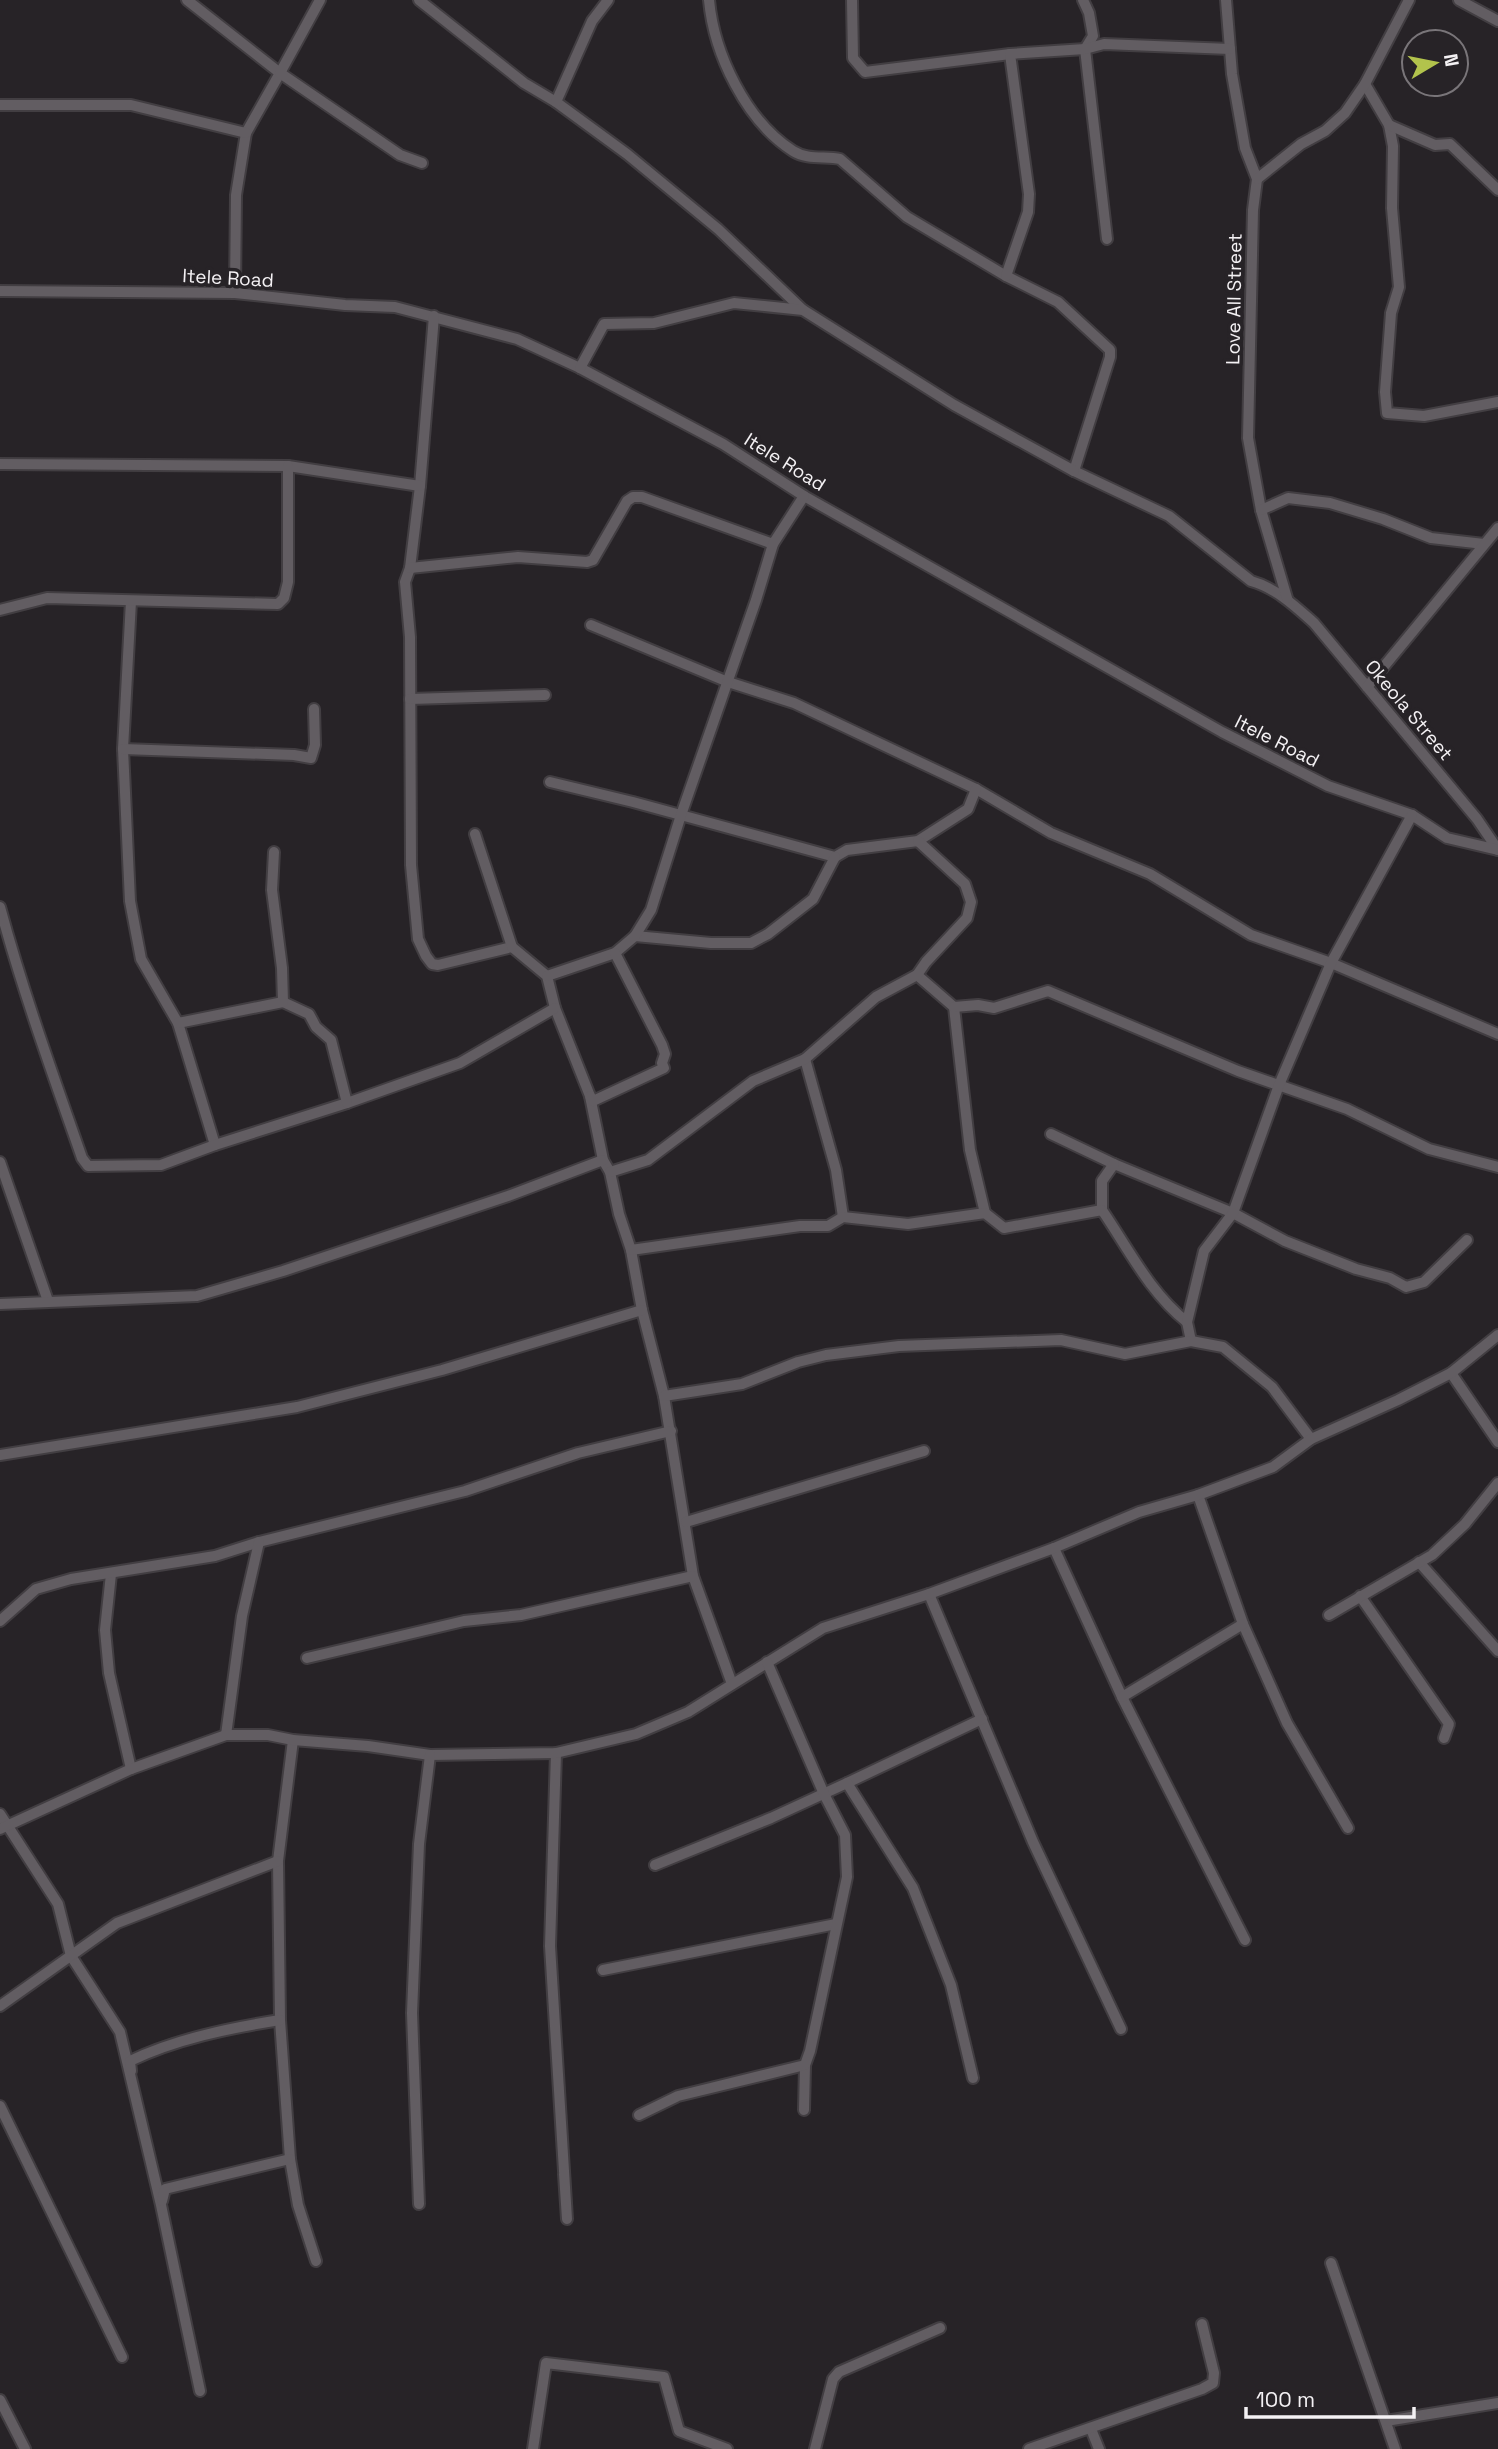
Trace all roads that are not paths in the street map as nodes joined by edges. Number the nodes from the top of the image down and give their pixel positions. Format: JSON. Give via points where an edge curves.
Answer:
{"nodes":[{"id":1,"x":187,"y":0,"type":"edge"},
{"id":2,"x":320,"y":0,"type":"edge"},
{"id":3,"x":420,"y":0,"type":"edge"},
{"id":4,"x":608,"y":0,"type":"edge"},
{"id":5,"x":709,"y":0,"type":"edge"},
{"id":6,"x":852,"y":0,"type":"edge"},
{"id":7,"x":1083,"y":0,"type":"edge"},
{"id":8,"x":1226,"y":0,"type":"edge"},
{"id":9,"x":1409,"y":0,"type":"edge"},
{"id":10,"x":1459,"y":0,"type":"edge"},
{"id":11,"x":1498,"y":21,"type":"edge"},
{"id":12,"x":1085,"y":49,"type":"junction"},
{"id":13,"x":1230,"y":49,"type":"junction"},
{"id":14,"x":1010,"y":54,"type":"junction"},
{"id":15,"x":280,"y":73,"type":"junction"},
{"id":16,"x":1365,"y":84,"type":"junction"},
{"id":17,"x":556,"y":102,"type":"junction"},
{"id":18,"x":0,"y":105,"type":"edge"},
{"id":19,"x":1389,"y":125,"type":"junction"},
{"id":20,"x":1407,"y":132,"type":"junction"},
{"id":21,"x":246,"y":133,"type":"junction"},
{"id":22,"x":1393,"y":146,"type":"junction"},
{"id":23,"x":422,"y":163,"type":"dead end"},
{"id":24,"x":1257,"y":179,"type":"junction"},
{"id":25,"x":1498,"y":190,"type":"edge"},
{"id":26,"x":1107,"y":239,"type":"dead end"},
{"id":27,"x":1006,"y":276,"type":"junction"},
{"id":28,"x":0,"y":291,"type":"edge"},
{"id":29,"x":235,"y":293,"type":"junction"},
{"id":30,"x":803,"y":310,"type":"junction"},
{"id":31,"x":434,"y":316,"type":"junction"},
{"id":32,"x":579,"y":368,"type":"junction"},
{"id":33,"x":1498,"y":402,"type":"edge"},
{"id":34,"x":0,"y":464,"type":"edge"},
{"id":35,"x":288,"y":466,"type":"junction"},
{"id":36,"x":1074,"y":471,"type":"junction"},
{"id":37,"x":420,"y":486,"type":"junction"},
{"id":38,"x":804,"y":496,"type":"junction"},
{"id":39,"x":1261,"y":510,"type":"junction"},
{"id":40,"x":1498,"y":528,"type":"edge"},
{"id":41,"x":773,"y":544,"type":"junction"},
{"id":42,"x":1484,"y":544,"type":"junction"},
{"id":43,"x":410,"y":568,"type":"junction"},
{"id":44,"x":1287,"y":598,"type":"junction"},
{"id":45,"x":131,"y":601,"type":"junction"},
{"id":46,"x":0,"y":610,"type":"edge"},
{"id":47,"x":591,"y":625,"type":"dead end"},
{"id":48,"x":728,"y":682,"type":"junction"},
{"id":49,"x":1367,"y":687,"type":"junction"},
{"id":50,"x":545,"y":695,"type":"dead end"},
{"id":51,"x":410,"y":699,"type":"junction"},
{"id":52,"x":314,"y":709,"type":"dead end"},
{"id":53,"x":123,"y":748,"type":"junction"},
{"id":54,"x":550,"y":782,"type":"dead end"},
{"id":55,"x":976,"y":789,"type":"junction"},
{"id":56,"x":681,"y":815,"type":"junction"},
{"id":57,"x":1412,"y":815,"type":"junction"},
{"id":58,"x":475,"y":834,"type":"dead end"},
{"id":59,"x":918,"y":841,"type":"junction"},
{"id":60,"x":1498,"y":850,"type":"edge"},
{"id":61,"x":274,"y":852,"type":"dead end"},
{"id":62,"x":835,"y":858,"type":"junction"},
{"id":63,"x":0,"y":907,"type":"edge"},
{"id":64,"x":635,"y":936,"type":"junction"},
{"id":65,"x":512,"y":947,"type":"junction"},
{"id":66,"x":615,"y":953,"type":"junction"},
{"id":67,"x":1331,"y":963,"type":"junction"},
{"id":68,"x":917,"y":975,"type":"junction"},
{"id":69,"x":547,"y":976,"type":"junction"},
{"id":70,"x":283,"y":1002,"type":"junction"},
{"id":71,"x":954,"y":1007,"type":"junction"},
{"id":72,"x":555,"y":1008,"type":"junction"},
{"id":73,"x":178,"y":1023,"type":"junction"},
{"id":74,"x":1498,"y":1034,"type":"edge"},
{"id":75,"x":805,"y":1059,"type":"junction"},
{"id":76,"x":1279,"y":1085,"type":"junction"},
{"id":77,"x":590,"y":1096,"type":"junction"},
{"id":78,"x":347,"y":1103,"type":"junction"},
{"id":79,"x":1051,"y":1134,"type":"dead end"},
{"id":80,"x":215,"y":1145,"type":"junction"},
{"id":81,"x":603,"y":1160,"type":"junction"},
{"id":82,"x":0,"y":1162,"type":"edge"},
{"id":83,"x":1114,"y":1164,"type":"junction"},
{"id":84,"x":1498,"y":1167,"type":"edge"},
{"id":85,"x":610,"y":1172,"type":"junction"},
{"id":86,"x":1102,"y":1210,"type":"junction"},
{"id":87,"x":985,"y":1213,"type":"junction"},
{"id":88,"x":1233,"y":1213,"type":"junction"},
{"id":89,"x":843,"y":1217,"type":"junction"},
{"id":90,"x":1467,"y":1240,"type":"dead end"},
{"id":91,"x":631,"y":1250,"type":"junction"},
{"id":92,"x":48,"y":1301,"type":"junction"},
{"id":93,"x":0,"y":1304,"type":"edge"},
{"id":94,"x":642,"y":1310,"type":"junction"},
{"id":95,"x":1187,"y":1322,"type":"junction"},
{"id":96,"x":1498,"y":1335,"type":"edge"},
{"id":97,"x":1191,"y":1341,"type":"junction"},
{"id":98,"x":1451,"y":1373,"type":"junction"},
{"id":99,"x":664,"y":1396,"type":"junction"},
{"id":100,"x":671,"y":1431,"type":"junction"},
{"id":101,"x":1311,"y":1439,"type":"junction"},
{"id":102,"x":1498,"y":1442,"type":"edge"},
{"id":103,"x":924,"y":1451,"type":"dead end"},
{"id":104,"x":0,"y":1455,"type":"edge"},
{"id":105,"x":1498,"y":1483,"type":"edge"},
{"id":106,"x":1198,"y":1496,"type":"junction"},
{"id":107,"x":686,"y":1522,"type":"junction"},
{"id":108,"x":259,"y":1542,"type":"junction"},
{"id":109,"x":1054,"y":1548,"type":"junction"},
{"id":110,"x":1419,"y":1562,"type":"junction"},
{"id":111,"x":111,"y":1574,"type":"junction"},
{"id":112,"x":693,"y":1576,"type":"junction"},
{"id":113,"x":929,"y":1594,"type":"junction"},
{"id":114,"x":1360,"y":1596,"type":"junction"},
{"id":115,"x":1329,"y":1615,"type":"dead end"},
{"id":116,"x":0,"y":1621,"type":"edge"},
{"id":117,"x":1243,"y":1624,"type":"junction"},
{"id":118,"x":1498,"y":1651,"type":"edge"},
{"id":119,"x":307,"y":1658,"type":"dead end"},
{"id":120,"x":767,"y":1662,"type":"junction"},
{"id":121,"x":732,"y":1684,"type":"junction"},
{"id":122,"x":1122,"y":1697,"type":"junction"},
{"id":123,"x":982,"y":1719,"type":"junction"},
{"id":124,"x":226,"y":1735,"type":"junction"},
{"id":125,"x":1444,"y":1738,"type":"dead end"},
{"id":126,"x":293,"y":1740,"type":"junction"},
{"id":127,"x":556,"y":1753,"type":"junction"},
{"id":128,"x":430,"y":1755,"type":"junction"},
{"id":129,"x":131,"y":1769,"type":"junction"},
{"id":130,"x":847,"y":1783,"type":"junction"},
{"id":131,"x":824,"y":1794,"type":"junction"},
{"id":132,"x":0,"y":1814,"type":"edge"},
{"id":133,"x":4,"y":1827,"type":"edge"},
{"id":134,"x":1349,"y":1828,"type":"dead end"},
{"id":135,"x":278,"y":1861,"type":"junction"},
{"id":136,"x":655,"y":1865,"type":"dead end"},
{"id":137,"x":836,"y":1924,"type":"junction"},
{"id":138,"x":1245,"y":1940,"type":"dead end"},
{"id":139,"x":71,"y":1956,"type":"junction"},
{"id":140,"x":603,"y":1970,"type":"dead end"},
{"id":141,"x":0,"y":2006,"type":"edge"},
{"id":142,"x":280,"y":2020,"type":"junction"},
{"id":143,"x":1121,"y":2029,"type":"dead end"},
{"id":144,"x":805,"y":2065,"type":"junction"},
{"id":145,"x":131,"y":2077,"type":"junction"},
{"id":146,"x":973,"y":2078,"type":"dead end"},
{"id":147,"x":0,"y":2106,"type":"edge"},
{"id":148,"x":804,"y":2110,"type":"dead end"},
{"id":149,"x":639,"y":2115,"type":"dead end"},
{"id":150,"x":290,"y":2159,"type":"junction"},
{"id":151,"x":564,"y":2174,"type":"dead end"},
{"id":152,"x":419,"y":2204,"type":"dead end"},
{"id":153,"x":161,"y":2205,"type":"junction"},
{"id":154,"x":316,"y":2262,"type":"dead end"},
{"id":155,"x":1331,"y":2263,"type":"dead end"},
{"id":156,"x":1202,"y":2325,"type":"dead end"},
{"id":157,"x":940,"y":2328,"type":"dead end"},
{"id":158,"x":122,"y":2357,"type":"dead end"},
{"id":159,"x":200,"y":2391,"type":"dead end"},
{"id":160,"x":0,"y":2400,"type":"edge"},
{"id":161,"x":1498,"y":2403,"type":"edge"},
{"id":162,"x":1386,"y":2421,"type":"junction"},
{"id":163,"x":1091,"y":2429,"type":"junction"},
{"id":164,"x":25,"y":2449,"type":"edge"},
{"id":165,"x":533,"y":2449,"type":"edge"},
{"id":166,"x":727,"y":2449,"type":"edge"},
{"id":167,"x":815,"y":2449,"type":"edge"},
{"id":168,"x":1029,"y":2449,"type":"edge"},
{"id":169,"x":1099,"y":2449,"type":"edge"},
{"id":170,"x":1395,"y":2449,"type":"edge"}],
"edges":[{"from":1,"to":15,"type":"street"},
{"from":2,"to":15,"type":"street"},
{"from":3,"to":17,"type":"street","via":[[524,83]]},
{"from":4,"to":17,"type":"street","via":[[592,21]]},
{"from":5,"to":27,"type":"street","via":[[725,63],[743,101],[773,134],[794,152],[840,159],[907,217]]},
{"from":6,"to":14,"type":"street","via":[[853,58],[865,72]]},
{"from":7,"to":12,"type":"street","via":[[1093,36]]},
{"from":8,"to":13,"type":"street","name":"Love All Street"},
{"from":9,"to":16,"type":"street"},
{"from":10,"to":11,"type":"street"},
{"from":12,"to":13,"type":"street","via":[[1104,44]]},
{"from":12,"to":14,"type":"street"},
{"from":12,"to":26,"type":"street"},
{"from":13,"to":24,"type":"street","name":"Love All Street","via":[[1245,148]]},
{"from":14,"to":27,"type":"street","via":[[1029,194],[1028,212]]},
{"from":15,"to":21,"type":"street"},
{"from":15,"to":23,"type":"street","via":[[400,155]]},
{"from":16,"to":19,"type":"street"},
{"from":16,"to":24,"type":"street","via":[[1345,113],[1325,131]]},
{"from":17,"to":30,"type":"street","via":[[718,229]]},
{"from":18,"to":21,"type":"street","via":[[131,105]]},
{"from":19,"to":20,"type":"street"},
{"from":19,"to":22,"type":"street"},
{"from":20,"to":22,"type":"street"},
{"from":20,"to":25,"type":"street","via":[[1435,145],[1450,144]]},
{"from":21,"to":29,"type":"street","via":[[236,195]]},
{"from":22,"to":33,"type":"street","via":[[1392,208],[1399,288],[1391,313],[1387,413],[1424,416]]},
{"from":24,"to":39,"type":"street","name":"Love All Street","via":[[1248,438]]},
{"from":27,"to":36,"type":"street","via":[[1058,302],[1110,350]]},
{"from":28,"to":29,"type":"street","name":"Itele Road"},
{"from":29,"to":31,"type":"street","name":"Itele Road","via":[[395,307]]},
{"from":30,"to":32,"type":"street","via":[[734,303],[654,323],[604,324]]},
{"from":30,"to":36,"type":"street","name":"Okeola Street","via":[[954,405]]},
{"from":31,"to":32,"type":"street","name":"Itele Road","via":[[517,339]]},
{"from":31,"to":37,"type":"street"},
{"from":32,"to":38,"type":"street","name":"Itele Road","via":[[723,444]]},
{"from":34,"to":35,"type":"street"},
{"from":35,"to":37,"type":"street"},
{"from":35,"to":45,"type":"street","via":[[288,582],[278,604]]},
{"from":36,"to":44,"type":"street","name":"Okeola Street","via":[[1168,516],[1251,580]]},
{"from":37,"to":43,"type":"street"},
{"from":38,"to":41,"type":"street"},
{"from":38,"to":57,"type":"street","name":"Itele Road","via":[[1222,732],[1328,786]]},
{"from":39,"to":42,"type":"street","via":[[1288,498],[1330,503],[1431,538]]},
{"from":39,"to":44,"type":"street","name":"Love All Street"},
{"from":40,"to":42,"type":"street"},
{"from":41,"to":43,"type":"street","via":[[642,497],[627,501],[593,560],[587,562],[518,557]]},
{"from":41,"to":48,"type":"street"},
{"from":42,"to":49,"type":"street"},
{"from":43,"to":51,"type":"street","via":[[405,582]]},
{"from":44,"to":49,"type":"street","name":"Okeola Street"},
{"from":45,"to":46,"type":"street","via":[[47,598]]},
{"from":45,"to":53,"type":"street"},
{"from":47,"to":48,"type":"street"},
{"from":48,"to":55,"type":"street","via":[[794,703]]},
{"from":48,"to":56,"type":"street"},
{"from":49,"to":60,"type":"street","name":"Okeola Street"},
{"from":50,"to":51,"type":"street"},
{"from":51,"to":65,"type":"street","via":[[411,865],[418,939],[432,964],[438,965]]},
{"from":52,"to":53,"type":"street","via":[[316,745],[310,758]]},
{"from":53,"to":73,"type":"street","via":[[130,901],[141,959]]},
{"from":54,"to":56,"type":"street"},
{"from":55,"to":59,"type":"street","via":[[968,809]]},
{"from":55,"to":67,"type":"street","via":[[1051,833],[1150,873],[1251,935]]},
{"from":56,"to":62,"type":"street"},
{"from":56,"to":64,"type":"street","via":[[651,911]]},
{"from":57,"to":60,"type":"street","name":"Itele Road","via":[[1447,838]]},
{"from":57,"to":67,"type":"street"},
{"from":58,"to":65,"type":"street"},
{"from":59,"to":62,"type":"street","via":[[848,850]]},
{"from":59,"to":68,"type":"street","via":[[965,884],[971,902],[967,918]]},
{"from":61,"to":70,"type":"street","via":[[272,890]]},
{"from":62,"to":64,"type":"street","via":[[813,899],[751,943]]},
{"from":63,"to":80,"type":"street","via":[[88,1166],[161,1165]]},
{"from":64,"to":66,"type":"street"},
{"from":65,"to":69,"type":"street"},
{"from":66,"to":69,"type":"street"},
{"from":66,"to":77,"type":"street","via":[[662,1045],[664,1068],[593,1101]]},
{"from":67,"to":74,"type":"street"},
{"from":67,"to":76,"type":"street"},
{"from":68,"to":71,"type":"street"},
{"from":68,"to":75,"type":"street","via":[[876,997]]},
{"from":69,"to":72,"type":"street"},
{"from":70,"to":73,"type":"street"},
{"from":70,"to":78,"type":"street","via":[[309,1014],[331,1040]]},
{"from":71,"to":76,"type":"street","via":[[978,1004],[994,1008],[1048,991]]},
{"from":71,"to":87,"type":"street","via":[[970,1150]]},
{"from":72,"to":77,"type":"street"},
{"from":72,"to":78,"type":"street","via":[[460,1063]]},
{"from":73,"to":80,"type":"street"},
{"from":75,"to":85,"type":"street","via":[[753,1081],[649,1160]]},
{"from":75,"to":89,"type":"street","via":[[836,1170]]},
{"from":76,"to":84,"type":"street","via":[[1347,1109],[1429,1149]]},
{"from":76,"to":88,"type":"street"},
{"from":77,"to":81,"type":"street"},
{"from":78,"to":80,"type":"street"},
{"from":79,"to":83,"type":"street"},
{"from":81,"to":85,"type":"street"},
{"from":81,"to":92,"type":"street","via":[[283,1272],[197,1296]]},
{"from":82,"to":92,"type":"street"},
{"from":83,"to":86,"type":"street","via":[[1102,1181]]},
{"from":83,"to":88,"type":"street"},
{"from":85,"to":91,"type":"street"},
{"from":86,"to":87,"type":"street","via":[[1004,1228]]},
{"from":86,"to":95,"type":"street","via":[[1157,1293]]},
{"from":87,"to":89,"type":"street","via":[[908,1224]]},
{"from":88,"to":90,"type":"street","via":[[1285,1241],[1406,1287],[1424,1282]]},
{"from":88,"to":95,"type":"street","via":[[1204,1251]]},
{"from":89,"to":91,"type":"street","via":[[828,1226]]},
{"from":91,"to":94,"type":"street"},
{"from":92,"to":93,"type":"street"},
{"from":94,"to":99,"type":"street"},
{"from":94,"to":104,"type":"street","via":[[442,1370],[297,1407]]},
{"from":95,"to":97,"type":"street"},
{"from":96,"to":98,"type":"street"},
{"from":97,"to":99,"type":"street","via":[[1125,1354],[1061,1340],[899,1346],[826,1355],[742,1384]]},
{"from":97,"to":101,"type":"street","via":[[1223,1348],[1272,1387]]},
{"from":98,"to":101,"type":"street"},
{"from":98,"to":102,"type":"street"},
{"from":99,"to":100,"type":"street"},
{"from":100,"to":107,"type":"street"},
{"from":100,"to":108,"type":"street","via":[[578,1453],[465,1491]]},
{"from":101,"to":106,"type":"street","via":[[1273,1467]]},
{"from":103,"to":107,"type":"street"},
{"from":105,"to":110,"type":"street","via":[[1465,1524]]},
{"from":106,"to":109,"type":"street","via":[[1139,1512]]},
{"from":106,"to":117,"type":"street"},
{"from":107,"to":112,"type":"street"},
{"from":108,"to":111,"type":"street","via":[[215,1556]]},
{"from":108,"to":124,"type":"street","via":[[242,1616]]},
{"from":109,"to":113,"type":"street"},
{"from":109,"to":122,"type":"street"},
{"from":110,"to":114,"type":"street"},
{"from":110,"to":118,"type":"street"},
{"from":111,"to":116,"type":"street","via":[[36,1589]]},
{"from":111,"to":129,"type":"street","via":[[105,1630],[109,1673]]},
{"from":112,"to":119,"type":"street","via":[[521,1615],[464,1621]]},
{"from":112,"to":121,"type":"street"},
{"from":113,"to":120,"type":"street","via":[[823,1628]]},
{"from":113,"to":123,"type":"street"},
{"from":114,"to":115,"type":"street"},
{"from":114,"to":125,"type":"street","via":[[1449,1724]]},
{"from":117,"to":122,"type":"street"},
{"from":117,"to":134,"type":"street","via":[[1287,1723]]},
{"from":120,"to":121,"type":"street"},
{"from":120,"to":131,"type":"street"},
{"from":121,"to":127,"type":"street","via":[[688,1712],[636,1734]]},
{"from":122,"to":138,"type":"street"},
{"from":123,"to":130,"type":"street"},
{"from":123,"to":143,"type":"street","via":[[1033,1842]]},
{"from":124,"to":126,"type":"street"},
{"from":124,"to":129,"type":"street"},
{"from":126,"to":128,"type":"street"},
{"from":126,"to":135,"type":"street"},
{"from":127,"to":128,"type":"street"},
{"from":127,"to":151,"type":"street","via":[[550,1945],[566,2219]]},
{"from":128,"to":152,"type":"street","via":[[419,1844],[412,2013]]},
{"from":129,"to":133,"type":"street"},
{"from":130,"to":131,"type":"street"},
{"from":130,"to":146,"type":"street","via":[[913,1888],[951,1985]]},
{"from":131,"to":136,"type":"street"},
{"from":131,"to":137,"type":"street","via":[[845,1835],[847,1877]]},
{"from":132,"to":133,"type":"street"},
{"from":133,"to":139,"type":"street","via":[[58,1904]]},
{"from":135,"to":139,"type":"street","via":[[117,1923]]},
{"from":135,"to":142,"type":"street"},
{"from":137,"to":140,"type":"street"},
{"from":137,"to":144,"type":"street"},
{"from":139,"to":141,"type":"street"},
{"from":139,"to":145,"type":"street","via":[[120,2032]]},
{"from":142,"to":145,"type":"street","via":[[145,2054],[130,2061]]},
{"from":142,"to":150,"type":"street"},
{"from":144,"to":148,"type":"street"},
{"from":144,"to":149,"type":"street","via":[[678,2096]]},
{"from":145,"to":153,"type":"street"},
{"from":147,"to":158,"type":"street"},
{"from":150,"to":153,"type":"street","via":[[164,2189]]},
{"from":150,"to":154,"type":"street","via":[[298,2205]]},
{"from":153,"to":159,"type":"street"},
{"from":155,"to":162,"type":"street"},
{"from":156,"to":163,"type":"street","via":[[1213,2383]]},
{"from":157,"to":167,"type":"street","via":[[839,2372],[833,2379]]},
{"from":160,"to":164,"type":"street"},
{"from":161,"to":162,"type":"street"},
{"from":162,"to":170,"type":"street"},
{"from":163,"to":168,"type":"street"},
{"from":163,"to":169,"type":"street"},
{"from":165,"to":166,"type":"street","via":[[546,2364],[663,2376],[679,2431]]}]}
